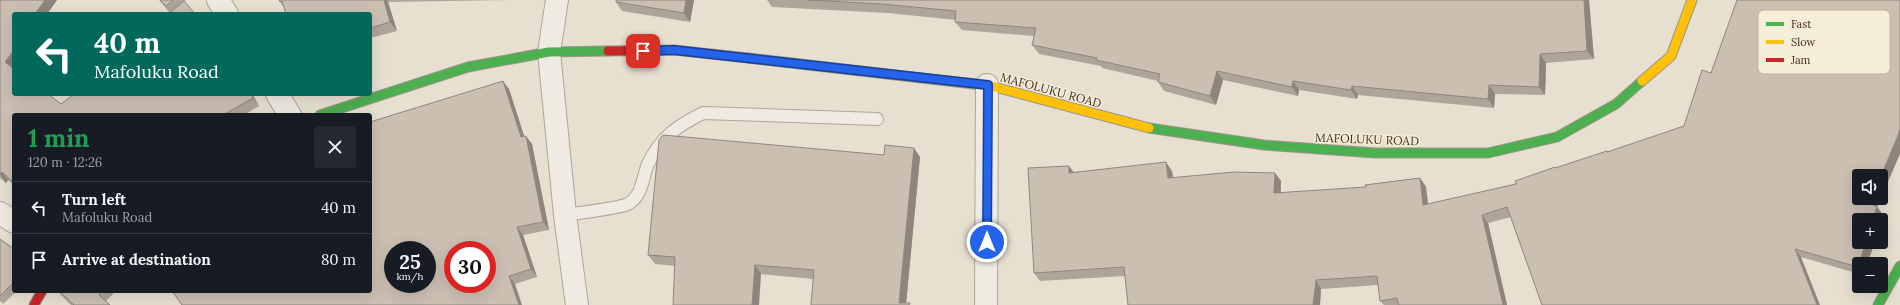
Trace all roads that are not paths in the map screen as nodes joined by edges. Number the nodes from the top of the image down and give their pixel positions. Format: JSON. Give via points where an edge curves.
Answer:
{"nodes":[{"id":1,"x":218,"y":0,"type":"edge"},
{"id":2,"x":557,"y":0,"type":"edge"},
{"id":3,"x":1692,"y":0,"type":"edge"},
{"id":4,"x":227,"y":12,"type":"edge"},
{"id":5,"x":549,"y":52,"type":"junction"},
{"id":6,"x":988,"y":85,"type":"junction"},
{"id":7,"x":278,"y":96,"type":"edge"},
{"id":8,"x":289,"y":113,"type":"edge"},
{"id":9,"x":326,"y":113,"type":"edge"},
{"id":10,"x":877,"y":119,"type":"dead end"},
{"id":11,"x":0,"y":213,"type":"edge"},
{"id":12,"x":565,"y":215,"type":"junction"},
{"id":13,"x":12,"y":221,"type":"edge"},
{"id":14,"x":1900,"y":266,"type":"edge"},
{"id":15,"x":41,"y":293,"type":"edge"},
{"id":16,"x":34,"y":305,"type":"edge"},
{"id":17,"x":576,"y":305,"type":"edge"},
{"id":18,"x":986,"y":305,"type":"edge"},
{"id":19,"x":1878,"y":305,"type":"edge"}],
"edges":[{"from":1,"to":4,"type":"street"},
{"from":2,"to":5,"type":"street"},
{"from":3,"to":6,"type":"street","name":"MAFOLUKU ROAD","via":[[1670,56],[1616,104],[1556,137],[1488,153],[1375,153],[1264,146],[1139,126]]},
{"from":5,"to":6,"type":"street","name":"MAFOLUKU ROAD","via":[[674,50]]},
{"from":5,"to":9,"type":"street","name":"MAFOLUKU ROAD","via":[[468,67]]},
{"from":5,"to":12,"type":"street"},
{"from":6,"to":18,"type":"street"},
{"from":7,"to":8,"type":"street"},
{"from":10,"to":12,"type":"lane","via":[[703,114],[684,122],[666,136],[648,164],[639,194],[628,204]]},
{"from":11,"to":13,"type":"street"},
{"from":12,"to":17,"type":"street"},
{"from":14,"to":19,"type":"street"},
{"from":15,"to":16,"type":"street"}]}
